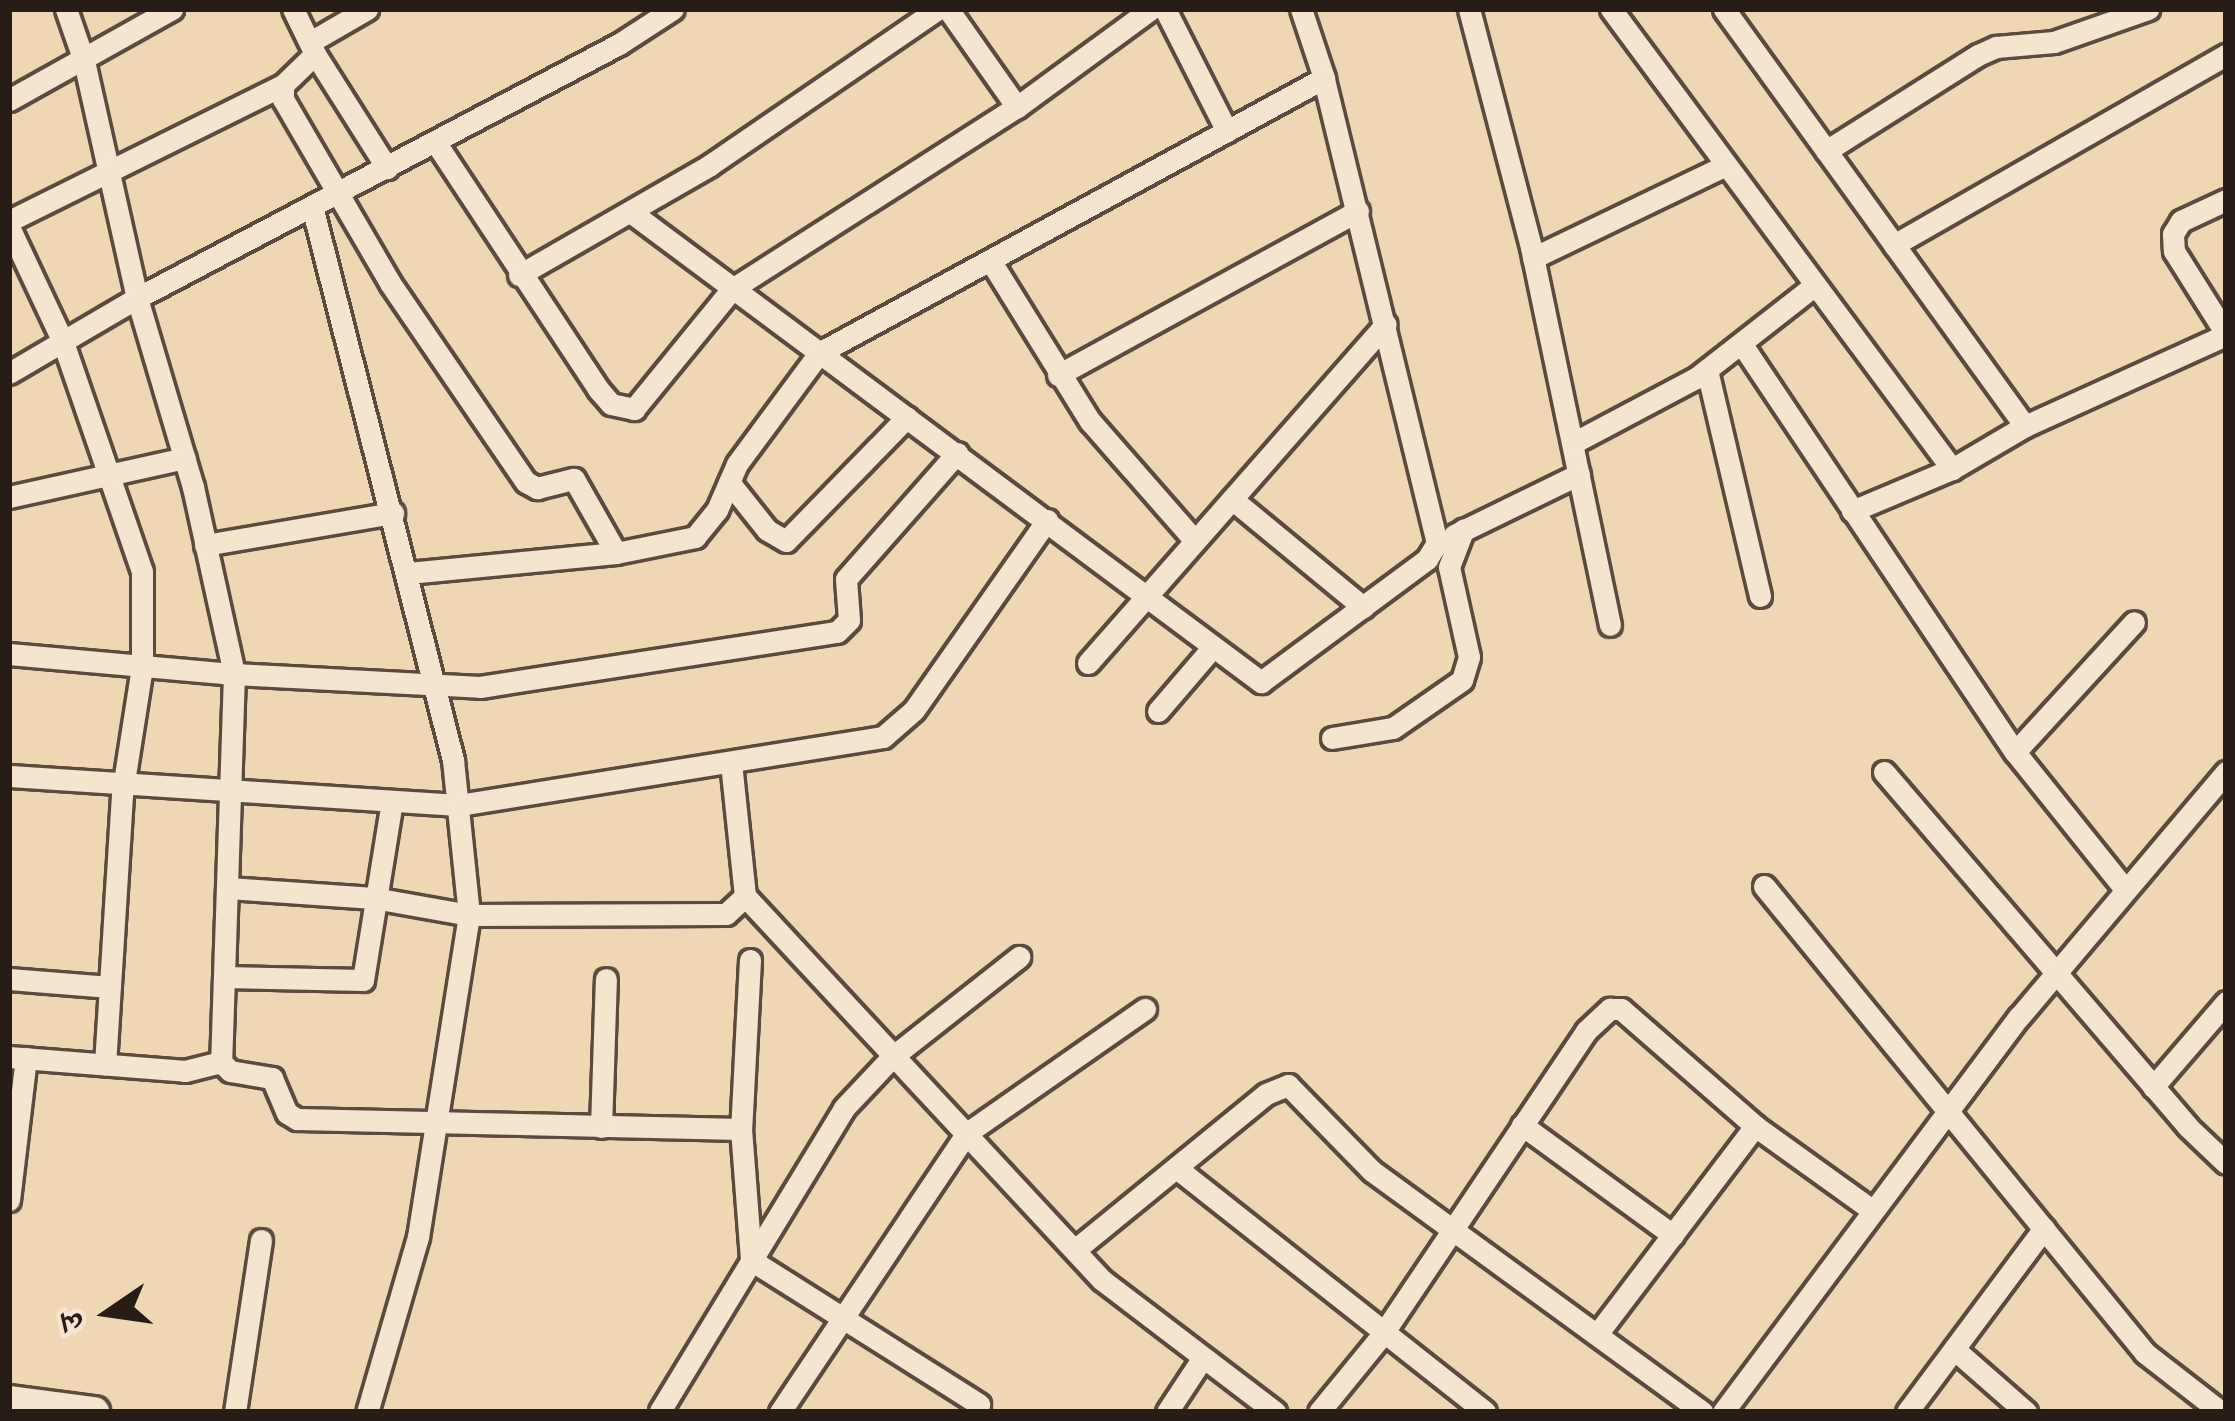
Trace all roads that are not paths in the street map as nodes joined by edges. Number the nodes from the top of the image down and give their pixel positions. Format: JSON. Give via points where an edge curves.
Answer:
{"nodes":[{"id":1,"x":66,"y":9,"type":"edge"},
{"id":2,"x":172,"y":9,"type":"edge"},
{"id":3,"x":293,"y":9,"type":"edge"},
{"id":4,"x":367,"y":9,"type":"edge"},
{"id":5,"x":673,"y":9,"type":"edge"},
{"id":6,"x":938,"y":9,"type":"edge"},
{"id":7,"x":947,"y":9,"type":"edge"},
{"id":8,"x":1151,"y":9,"type":"edge"},
{"id":9,"x":1165,"y":9,"type":"edge"},
{"id":10,"x":1300,"y":9,"type":"edge"},
{"id":11,"x":1469,"y":9,"type":"edge"},
{"id":12,"x":1611,"y":9,"type":"edge"},
{"id":13,"x":1724,"y":9,"type":"edge"},
{"id":14,"x":2148,"y":9,"type":"edge"},
{"id":15,"x":313,"y":48,"type":"junction"},
{"id":16,"x":2226,"y":55,"type":"edge"},
{"id":17,"x":84,"y":61,"type":"junction"},
{"id":18,"x":1324,"y":78,"type":"junction"},
{"id":19,"x":283,"y":85,"type":"junction"},
{"id":20,"x":9,"y":100,"type":"edge"},
{"id":21,"x":1017,"y":107,"type":"junction"},
{"id":22,"x":1227,"y":131,"type":"junction"},
{"id":23,"x":436,"y":143,"type":"junction"},
{"id":24,"x":1826,"y":151,"type":"junction"},
{"id":25,"x":1726,"y":165,"type":"junction"},
{"id":26,"x":387,"y":168,"type":"junction"},
{"id":27,"x":112,"y":173,"type":"junction"},
{"id":28,"x":340,"y":193,"type":"junction"},
{"id":29,"x":2226,"y":200,"type":"edge"},
{"id":30,"x":311,"y":206,"type":"junction"},
{"id":31,"x":1358,"y":211,"type":"junction"},
{"id":32,"x":632,"y":213,"type":"junction"},
{"id":33,"x":9,"y":224,"type":"edge"},
{"id":34,"x":1894,"y":245,"type":"junction"},
{"id":35,"x":1533,"y":258,"type":"junction"},
{"id":36,"x":990,"y":260,"type":"junction"},
{"id":37,"x":519,"y":274,"type":"junction"},
{"id":38,"x":1815,"y":285,"type":"junction"},
{"id":39,"x":732,"y":290,"type":"junction"},
{"id":40,"x":137,"y":298,"type":"junction"},
{"id":41,"x":1386,"y":324,"type":"junction"},
{"id":42,"x":2226,"y":334,"type":"edge"},
{"id":43,"x":63,"y":342,"type":"junction"},
{"id":44,"x":1743,"y":346,"type":"junction"},
{"id":45,"x":819,"y":352,"type":"junction"},
{"id":46,"x":1707,"y":370,"type":"junction"},
{"id":47,"x":9,"y":373,"type":"edge"},
{"id":48,"x":1058,"y":375,"type":"junction"},
{"id":49,"x":907,"y":417,"type":"junction"},
{"id":50,"x":2025,"y":426,"type":"junction"},
{"id":51,"x":1573,"y":443,"type":"junction"},
{"id":52,"x":957,"y":454,"type":"junction"},
{"id":53,"x":185,"y":458,"type":"junction"},
{"id":54,"x":1952,"y":470,"type":"junction"},
{"id":55,"x":1579,"y":474,"type":"junction"},
{"id":56,"x":110,"y":478,"type":"junction"},
{"id":57,"x":729,"y":482,"type":"junction"},
{"id":58,"x":9,"y":496,"type":"edge"},
{"id":59,"x":1232,"y":499,"type":"junction"},
{"id":60,"x":1852,"y":511,"type":"junction"},
{"id":61,"x":393,"y":513,"type":"junction"},
{"id":62,"x":1047,"y":520,"type":"junction"},
{"id":63,"x":1462,"y":530,"type":"junction"},
{"id":64,"x":1195,"y":541,"type":"junction"},
{"id":65,"x":1437,"y":543,"type":"junction"},
{"id":66,"x":206,"y":545,"type":"junction"},
{"id":67,"x":616,"y":553,"type":"junction"},
{"id":68,"x":408,"y":573,"type":"junction"},
{"id":69,"x":1146,"y":595,"type":"junction"},
{"id":70,"x":1760,"y":596,"type":"dead end"},
{"id":71,"x":1363,"y":608,"type":"junction"},
{"id":72,"x":2134,"y":622,"type":"dead end"},
{"id":73,"x":1610,"y":625,"type":"dead end"},
{"id":74,"x":1212,"y":648,"type":"junction"},
{"id":75,"x":9,"y":654,"type":"edge"},
{"id":76,"x":1088,"y":663,"type":"dead end"},
{"id":77,"x":142,"y":667,"type":"junction"},
{"id":78,"x":233,"y":674,"type":"junction"},
{"id":79,"x":435,"y":688,"type":"junction"},
{"id":80,"x":1158,"y":711,"type":"dead end"},
{"id":81,"x":1332,"y":738,"type":"dead end"},
{"id":82,"x":2015,"y":752,"type":"junction"},
{"id":83,"x":731,"y":763,"type":"junction"},
{"id":84,"x":1884,"y":772,"type":"dead end"},
{"id":85,"x":2226,"y":772,"type":"edge"},
{"id":86,"x":9,"y":776,"type":"edge"},
{"id":87,"x":123,"y":786,"type":"junction"},
{"id":88,"x":232,"y":790,"type":"junction"},
{"id":89,"x":392,"y":801,"type":"junction"},
{"id":90,"x":459,"y":805,"type":"junction"},
{"id":91,"x":1764,"y":886,"type":"dead end"},
{"id":92,"x":228,"y":888,"type":"junction"},
{"id":93,"x":2124,"y":888,"type":"junction"},
{"id":94,"x":745,"y":896,"type":"junction"},
{"id":95,"x":374,"y":898,"type":"junction"},
{"id":96,"x":469,"y":915,"type":"junction"},
{"id":97,"x":1019,"y":957,"type":"dead end"},
{"id":98,"x":750,"y":960,"type":"dead end"},
{"id":99,"x":2056,"y":972,"type":"junction"},
{"id":100,"x":224,"y":977,"type":"junction"},
{"id":101,"x":9,"y":979,"type":"edge"},
{"id":102,"x":605,"y":979,"type":"dead end"},
{"id":103,"x":110,"y":987,"type":"junction"},
{"id":104,"x":2226,"y":1002,"type":"edge"},
{"id":105,"x":1145,"y":1009,"type":"dead end"},
{"id":106,"x":892,"y":1057,"type":"junction"},
{"id":107,"x":17,"y":1058,"type":"edge"},
{"id":108,"x":221,"y":1062,"type":"junction"},
{"id":109,"x":105,"y":1064,"type":"junction"},
{"id":110,"x":2153,"y":1087,"type":"junction"},
{"id":111,"x":1950,"y":1114,"type":"junction"},
{"id":112,"x":439,"y":1123,"type":"junction"},
{"id":113,"x":1522,"y":1125,"type":"junction"},
{"id":114,"x":1755,"y":1126,"type":"junction"},
{"id":115,"x":601,"y":1127,"type":"junction"},
{"id":116,"x":741,"y":1129,"type":"junction"},
{"id":117,"x":967,"y":1133,"type":"junction"},
{"id":118,"x":2226,"y":1163,"type":"edge"},
{"id":119,"x":1179,"y":1170,"type":"junction"},
{"id":120,"x":9,"y":1199,"type":"edge"},
{"id":121,"x":1872,"y":1210,"type":"junction"},
{"id":122,"x":1453,"y":1227,"type":"junction"},
{"id":123,"x":2044,"y":1228,"type":"junction"},
{"id":124,"x":1672,"y":1234,"type":"junction"},
{"id":125,"x":261,"y":1240,"type":"dead end"},
{"id":126,"x":1076,"y":1250,"type":"junction"},
{"id":127,"x":751,"y":1260,"type":"junction"},
{"id":128,"x":842,"y":1316,"type":"junction"},
{"id":129,"x":1598,"y":1333,"type":"junction"},
{"id":130,"x":1382,"y":1335,"type":"junction"},
{"id":131,"x":1954,"y":1349,"type":"junction"},
{"id":132,"x":1202,"y":1359,"type":"junction"},
{"id":133,"x":9,"y":1402,"type":"edge"},
{"id":134,"x":979,"y":1404,"type":"dead end"},
{"id":135,"x":660,"y":1411,"type":"edge"},
{"id":136,"x":94,"y":1412,"type":"edge"},
{"id":137,"x":236,"y":1412,"type":"edge"},
{"id":138,"x":367,"y":1412,"type":"edge"},
{"id":139,"x":780,"y":1412,"type":"edge"},
{"id":140,"x":1166,"y":1412,"type":"edge"},
{"id":141,"x":1275,"y":1412,"type":"edge"},
{"id":142,"x":1319,"y":1412,"type":"edge"},
{"id":143,"x":1485,"y":1412,"type":"edge"},
{"id":144,"x":1702,"y":1412,"type":"edge"},
{"id":145,"x":1723,"y":1412,"type":"edge"},
{"id":146,"x":1907,"y":1412,"type":"edge"},
{"id":147,"x":2026,"y":1412,"type":"edge"},
{"id":148,"x":2221,"y":1412,"type":"edge"}],
"edges":[{"from":1,"to":17,"type":"street"},
{"from":2,"to":17,"type":"street"},
{"from":3,"to":15,"type":"street"},
{"from":4,"to":15,"type":"street"},
{"from":5,"to":23,"type":"street"},
{"from":6,"to":32,"type":"street"},
{"from":7,"to":21,"type":"street"},
{"from":8,"to":21,"type":"street"},
{"from":9,"to":22,"type":"street"},
{"from":10,"to":18,"type":"street"},
{"from":11,"to":35,"type":"street"},
{"from":12,"to":25,"type":"street"},
{"from":13,"to":24,"type":"street"},
{"from":14,"to":24,"type":"street","via":[[2054,42],[1978,55]]},
{"from":15,"to":19,"type":"street"},
{"from":15,"to":26,"type":"street"},
{"from":16,"to":34,"type":"street"},
{"from":17,"to":20,"type":"street"},
{"from":17,"to":27,"type":"street"},
{"from":18,"to":22,"type":"street"},
{"from":18,"to":31,"type":"street"},
{"from":19,"to":27,"type":"street"},
{"from":19,"to":28,"type":"street","via":[[291,115]]},
{"from":21,"to":39,"type":"street"},
{"from":22,"to":36,"type":"street"},
{"from":23,"to":26,"type":"street"},
{"from":23,"to":37,"type":"street"},
{"from":24,"to":34,"type":"street"},
{"from":25,"to":35,"type":"street"},
{"from":25,"to":38,"type":"street"},
{"from":26,"to":28,"type":"street"},
{"from":27,"to":33,"type":"street"},
{"from":27,"to":40,"type":"street"},
{"from":28,"to":30,"type":"street"},
{"from":28,"to":67,"type":"street","via":[[515,469],[537,488],[574,479]]},
{"from":29,"to":42,"type":"street","via":[[2181,221],[2173,235],[2174,251]]},
{"from":30,"to":40,"type":"street"},
{"from":30,"to":61,"type":"street"},
{"from":31,"to":41,"type":"street"},
{"from":31,"to":48,"type":"street"},
{"from":32,"to":37,"type":"street"},
{"from":32,"to":39,"type":"street"},
{"from":33,"to":43,"type":"street"},
{"from":34,"to":50,"type":"street"},
{"from":35,"to":51,"type":"street"},
{"from":36,"to":45,"type":"street"},
{"from":36,"to":48,"type":"street"},
{"from":37,"to":39,"type":"street","via":[[598,389],[624,410],[642,401]]},
{"from":38,"to":44,"type":"street"},
{"from":38,"to":54,"type":"street"},
{"from":39,"to":45,"type":"street"},
{"from":40,"to":43,"type":"street"},
{"from":40,"to":53,"type":"street"},
{"from":41,"to":59,"type":"street"},
{"from":41,"to":65,"type":"street"},
{"from":42,"to":50,"type":"street"},
{"from":43,"to":47,"type":"street"},
{"from":43,"to":56,"type":"street"},
{"from":44,"to":46,"type":"street"},
{"from":44,"to":60,"type":"street"},
{"from":45,"to":49,"type":"street"},
{"from":45,"to":57,"type":"street"},
{"from":46,"to":51,"type":"street"},
{"from":46,"to":70,"type":"street"},
{"from":48,"to":64,"type":"street"},
{"from":49,"to":52,"type":"street"},
{"from":49,"to":57,"type":"street","via":[[786,542]]},
{"from":50,"to":54,"type":"street"},
{"from":51,"to":55,"type":"street"},
{"from":52,"to":62,"type":"street"},
{"from":52,"to":79,"type":"street","via":[[846,579],[849,620],[837,632]]},
{"from":53,"to":56,"type":"street"},
{"from":53,"to":66,"type":"street"},
{"from":54,"to":60,"type":"street"},
{"from":55,"to":63,"type":"street"},
{"from":55,"to":73,"type":"street"},
{"from":56,"to":58,"type":"street"},
{"from":56,"to":77,"type":"street","via":[[142,571]]},
{"from":57,"to":67,"type":"street","via":[[695,537]]},
{"from":59,"to":64,"type":"street"},
{"from":59,"to":71,"type":"street"},
{"from":60,"to":82,"type":"street"},
{"from":61,"to":66,"type":"street"},
{"from":61,"to":68,"type":"street"},
{"from":62,"to":69,"type":"street"},
{"from":62,"to":83,"type":"street","via":[[901,726],[853,744]]},
{"from":63,"to":65,"type":"street"},
{"from":63,"to":81,"type":"street","via":[[1449,567],[1469,657],[1462,680],[1393,728]]},
{"from":64,"to":69,"type":"street"},
{"from":65,"to":71,"type":"street"},
{"from":66,"to":78,"type":"street"},
{"from":67,"to":68,"type":"street"},
{"from":68,"to":79,"type":"street"},
{"from":69,"to":74,"type":"street"},
{"from":69,"to":76,"type":"street"},
{"from":71,"to":74,"type":"street","via":[[1261,682]]},
{"from":72,"to":82,"type":"street"},
{"from":74,"to":80,"type":"street"},
{"from":75,"to":77,"type":"street"},
{"from":77,"to":78,"type":"street"},
{"from":77,"to":87,"type":"street"},
{"from":78,"to":79,"type":"street"},
{"from":78,"to":88,"type":"street"},
{"from":79,"to":90,"type":"street"},
{"from":82,"to":93,"type":"street"},
{"from":83,"to":90,"type":"street"},
{"from":83,"to":94,"type":"street"},
{"from":84,"to":99,"type":"street"},
{"from":85,"to":93,"type":"street"},
{"from":86,"to":87,"type":"street"},
{"from":87,"to":88,"type":"street"},
{"from":87,"to":103,"type":"street"},
{"from":88,"to":89,"type":"street"},
{"from":88,"to":92,"type":"street"},
{"from":89,"to":90,"type":"street"},
{"from":89,"to":95,"type":"street"},
{"from":90,"to":96,"type":"street"},
{"from":91,"to":111,"type":"street"},
{"from":92,"to":95,"type":"street"},
{"from":92,"to":100,"type":"street"},
{"from":93,"to":99,"type":"street"},
{"from":94,"to":96,"type":"street","via":[[736,909],[701,918]]},
{"from":94,"to":106,"type":"street"},
{"from":95,"to":96,"type":"street"},
{"from":95,"to":100,"type":"street","via":[[363,980]]},
{"from":96,"to":112,"type":"street"},
{"from":97,"to":106,"type":"street"},
{"from":98,"to":116,"type":"street"},
{"from":99,"to":110,"type":"street"},
{"from":99,"to":111,"type":"street"},
{"from":100,"to":108,"type":"street"},
{"from":101,"to":103,"type":"street"},
{"from":102,"to":115,"type":"street"},
{"from":103,"to":109,"type":"street"},
{"from":104,"to":110,"type":"street"},
{"from":105,"to":117,"type":"street"},
{"from":106,"to":117,"type":"street"},
{"from":106,"to":127,"type":"street","via":[[844,1108]]},
{"from":107,"to":109,"type":"street"},
{"from":107,"to":120,"type":"street"},
{"from":108,"to":109,"type":"street","via":[[185,1072]]},
{"from":108,"to":112,"type":"street","via":[[272,1078],[297,1119]]},
{"from":110,"to":118,"type":"street"},
{"from":111,"to":121,"type":"street"},
{"from":111,"to":123,"type":"street"},
{"from":112,"to":115,"type":"street"},
{"from":112,"to":138,"type":"street","via":[[405,1292]]},
{"from":113,"to":114,"type":"street","via":[[1599,1015],[1622,1009]]},
{"from":113,"to":122,"type":"street"},
{"from":113,"to":124,"type":"street"},
{"from":114,"to":121,"type":"street"},
{"from":114,"to":124,"type":"street"},
{"from":115,"to":116,"type":"street"},
{"from":116,"to":127,"type":"street"},
{"from":117,"to":126,"type":"street"},
{"from":117,"to":128,"type":"street"},
{"from":119,"to":122,"type":"street","via":[[1266,1094],[1288,1085],[1357,1159]]},
{"from":119,"to":126,"type":"street"},
{"from":119,"to":130,"type":"street"},
{"from":121,"to":145,"type":"street"},
{"from":122,"to":129,"type":"street"},
{"from":122,"to":130,"type":"street"},
{"from":123,"to":131,"type":"street"},
{"from":123,"to":148,"type":"street","via":[[2146,1353]]},
{"from":124,"to":129,"type":"street"},
{"from":125,"to":137,"type":"street"},
{"from":126,"to":132,"type":"street","via":[[1132,1308]]},
{"from":127,"to":128,"type":"street"},
{"from":127,"to":135,"type":"street"},
{"from":128,"to":134,"type":"street"},
{"from":128,"to":139,"type":"street"},
{"from":129,"to":144,"type":"street"},
{"from":130,"to":142,"type":"street"},
{"from":130,"to":143,"type":"street"},
{"from":131,"to":146,"type":"street"},
{"from":131,"to":147,"type":"street"},
{"from":132,"to":140,"type":"street"},
{"from":132,"to":141,"type":"street"},
{"from":133,"to":136,"type":"street"}]}
